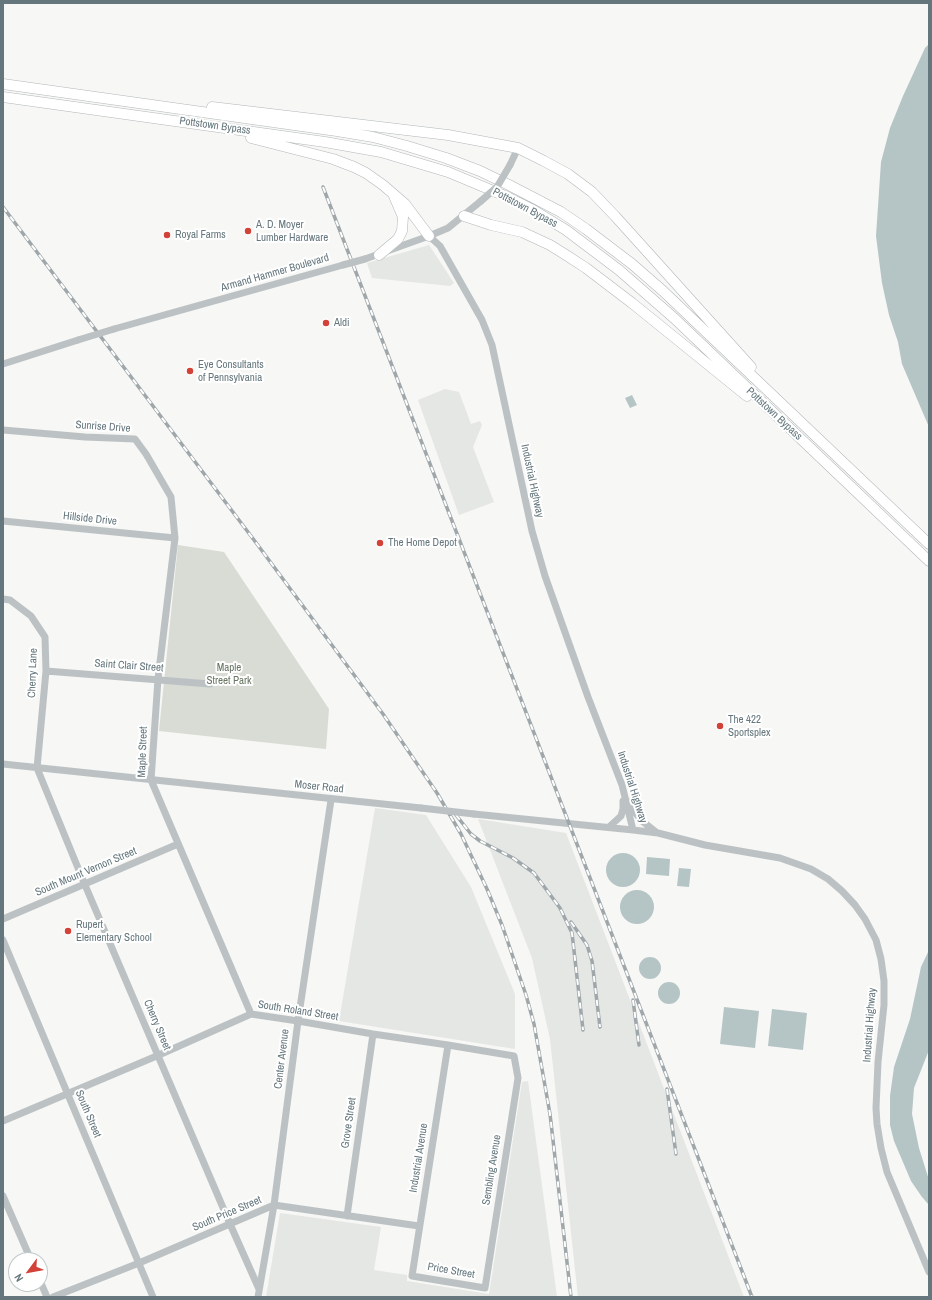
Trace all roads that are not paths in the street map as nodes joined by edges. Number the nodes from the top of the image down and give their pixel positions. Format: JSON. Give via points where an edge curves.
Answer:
{"nodes":[{"id":1,"x":3,"y":83,"type":"edge"},
{"id":2,"x":3,"y":97,"type":"edge"},
{"id":3,"x":282,"y":119,"type":"junction"},
{"id":4,"x":284,"y":141,"type":"junction"},
{"id":5,"x":518,"y":148,"type":"junction"},
{"id":6,"x":392,"y":193,"type":"junction"},
{"id":7,"x":464,"y":216,"type":"junction"},
{"id":8,"x":429,"y":236,"type":"junction"},
{"id":9,"x":379,"y":255,"type":"junction"},
{"id":10,"x":3,"y":364,"type":"edge"},
{"id":11,"x":782,"y":404,"type":"junction"},
{"id":12,"x":3,"y":430,"type":"edge"},
{"id":13,"x":822,"y":459,"type":"junction"},
{"id":14,"x":171,"y":497,"type":"joint"},
{"id":15,"x":3,"y":521,"type":"edge"},
{"id":16,"x":175,"y":538,"type":"junction"},
{"id":17,"x":929,"y":544,"type":"edge"},
{"id":18,"x":929,"y":561,"type":"edge"},
{"id":19,"x":3,"y":599,"type":"edge"},
{"id":20,"x":46,"y":671,"type":"junction"},
{"id":21,"x":158,"y":679,"type":"junction"},
{"id":22,"x":210,"y":684,"type":"dead end"},
{"id":23,"x":3,"y":764,"type":"edge"},
{"id":24,"x":37,"y":768,"type":"junction"},
{"id":25,"x":151,"y":780,"type":"junction"},
{"id":26,"x":622,"y":785,"type":"junction"},
{"id":27,"x":331,"y":800,"type":"junction"},
{"id":28,"x":609,"y":827,"type":"junction"},
{"id":29,"x":633,"y":830,"type":"junction"},
{"id":30,"x":658,"y":833,"type":"junction"},
{"id":31,"x":178,"y":844,"type":"junction"},
{"id":32,"x":85,"y":885,"type":"junction"},
{"id":33,"x":3,"y":919,"type":"edge"},
{"id":34,"x":3,"y":940,"type":"edge"},
{"id":35,"x":251,"y":1014,"type":"junction"},
{"id":36,"x":298,"y":1020,"type":"junction"},
{"id":37,"x":373,"y":1034,"type":"junction"},
{"id":38,"x":448,"y":1045,"type":"junction"},
{"id":39,"x":159,"y":1055,"type":"junction"},
{"id":40,"x":514,"y":1056,"type":"joint"},
{"id":41,"x":67,"y":1094,"type":"junction"},
{"id":42,"x":3,"y":1121,"type":"edge"},
{"id":43,"x":3,"y":1196,"type":"edge"},
{"id":44,"x":274,"y":1206,"type":"junction"},
{"id":45,"x":347,"y":1216,"type":"junction"},
{"id":46,"x":230,"y":1224,"type":"junction"},
{"id":47,"x":419,"y":1226,"type":"junction"},
{"id":48,"x":28,"y":1252,"type":"edge"},
{"id":49,"x":139,"y":1263,"type":"junction"},
{"id":50,"x":929,"y":1272,"type":"edge"},
{"id":51,"x":412,"y":1276,"type":"joint"},
{"id":52,"x":485,"y":1288,"type":"joint"},
{"id":53,"x":258,"y":1293,"type":"edge"},
{"id":54,"x":53,"y":1297,"type":"edge"},
{"id":55,"x":153,"y":1297,"type":"edge"}],
"edges":[{"from":1,"to":3,"type":"highway","name":"Pottstown Bypass"},
{"from":2,"to":4,"type":"highway","name":"Pottstown Bypass","via":[[189,123]]},
{"from":3,"to":5,"type":"highway","via":[[314,119],[448,135]]},
{"from":3,"to":11,"type":"highway","name":"Pottstown Bypass","via":[[373,137],[446,158],[480,171],[561,212],[638,269]]},
{"from":4,"to":6,"type":"highway","via":[[354,167]]},
{"from":4,"to":13,"type":"highway","name":"Pottstown Bypass","via":[[325,142],[381,152],[448,172],[533,210],[598,253],[645,292]]},
{"from":5,"to":7,"type":"street","name":"Armand Hammer Boulevard","bridge":true,"via":[[497,187]]},
{"from":5,"to":11,"type":"highway","via":[[568,174],[592,192],[746,360]]},
{"from":6,"to":8,"type":"highway","via":[[405,204]]},
{"from":6,"to":9,"type":"highway","via":[[403,217],[402,231],[398,239]]},
{"from":7,"to":8,"type":"street","name":"Armand Hammer Boulevard","via":[[448,228]]},
{"from":7,"to":13,"type":"highway","via":[[535,237],[586,268],[763,408]]},
{"from":8,"to":9,"type":"street","name":"Armand Hammer Boulevard"},
{"from":8,"to":26,"type":"street","name":"Industrial Highway","via":[[440,246],[482,320],[494,352],[532,531],[545,576]]},
{"from":9,"to":10,"type":"street","name":"Armand Hammer Boulevard","bridge":true,"via":[[114,329]]},
{"from":11,"to":17,"type":"highway","name":"Pottstown Bypass"},
{"from":12,"to":14,"type":"street","name":"Sunrise Drive","via":[[135,439]]},
{"from":13,"to":18,"type":"highway","name":"Pottstown Bypass"},
{"from":14,"to":16,"type":"street","name":"Maple Street"},
{"from":15,"to":16,"type":"street","name":"Hillside Drive"},
{"from":16,"to":21,"type":"street","name":"Maple Street"},
{"from":19,"to":20,"type":"street","name":"Cherry Lane","via":[[10,600],[31,616],[45,637]]},
{"from":20,"to":21,"type":"street","name":"Saint Clair Street"},
{"from":20,"to":24,"type":"street","name":"Cherry Lane"},
{"from":21,"to":22,"type":"street","name":"Saint Clair Street"},
{"from":21,"to":25,"type":"street","name":"Maple Street"},
{"from":23,"to":24,"type":"street","name":"Moser Road"},
{"from":24,"to":25,"type":"street","name":"Moser Road"},
{"from":24,"to":32,"type":"street","name":"Cherry Street"},
{"from":25,"to":27,"type":"street","name":"Moser Road"},
{"from":25,"to":31,"type":"street","name":"Maple Street"},
{"from":26,"to":28,"type":"street","via":[[621,816]]},
{"from":26,"to":29,"type":"street","name":"Industrial Highway"},
{"from":26,"to":30,"type":"street","via":[[634,811]]},
{"from":27,"to":28,"type":"street","name":"Moser Road","bridge":true},
{"from":27,"to":36,"type":"street","name":"Center Avenue"},
{"from":28,"to":29,"type":"street","name":"Moser Road"},
{"from":29,"to":30,"type":"street","name":"Industrial Highway"},
{"from":30,"to":50,"type":"street","name":"Industrial Highway","via":[[780,858],[811,870],[828,879],[842,891],[865,919],[876,940],[884,981],[876,1108],[882,1148],[892,1184]]},
{"from":31,"to":32,"type":"street","name":"South Mount Vernon Street"},
{"from":31,"to":35,"type":"street","name":"Maple Street"},
{"from":32,"to":33,"type":"street","name":"South Mount Vernon Street"},
{"from":32,"to":39,"type":"street","name":"Cherry Street"},
{"from":34,"to":41,"type":"street","name":"South Street"},
{"from":35,"to":36,"type":"street","name":"South Roland Street"},
{"from":35,"to":39,"type":"street","name":"South Roland Street"},
{"from":36,"to":37,"type":"street","name":"South Roland Street"},
{"from":36,"to":44,"type":"street","name":"Center Avenue"},
{"from":37,"to":38,"type":"street","name":"South Roland Street"},
{"from":37,"to":45,"type":"street","name":"Grove Street"},
{"from":38,"to":40,"type":"street","name":"South Roland Street"},
{"from":38,"to":47,"type":"street","name":"Industrial Avenue"},
{"from":39,"to":41,"type":"street","name":"South Roland Street"},
{"from":39,"to":46,"type":"street","name":"Cherry Street"},
{"from":40,"to":52,"type":"street","name":"Sembling Avenue","via":[[518,1078]]},
{"from":41,"to":42,"type":"street","name":"South Roland Street"},
{"from":41,"to":49,"type":"street","name":"South Street"},
{"from":43,"to":48,"type":"street"},
{"from":44,"to":45,"type":"street","name":"South Price Street"},
{"from":44,"to":46,"type":"street","name":"South Price Street"},
{"from":44,"to":53,"type":"street","name":"Center Avenue"},
{"from":45,"to":47,"type":"street","name":"South Price Street"},
{"from":46,"to":49,"type":"street","name":"South Price Street"},
{"from":46,"to":53,"type":"street","name":"Cherry Street"},
{"from":47,"to":51,"type":"street","name":"Industrial Avenue"},
{"from":49,"to":54,"type":"street","name":"South Price Street"},
{"from":49,"to":55,"type":"street","name":"South Street"},
{"from":51,"to":52,"type":"street","name":"Price Street"}]}
